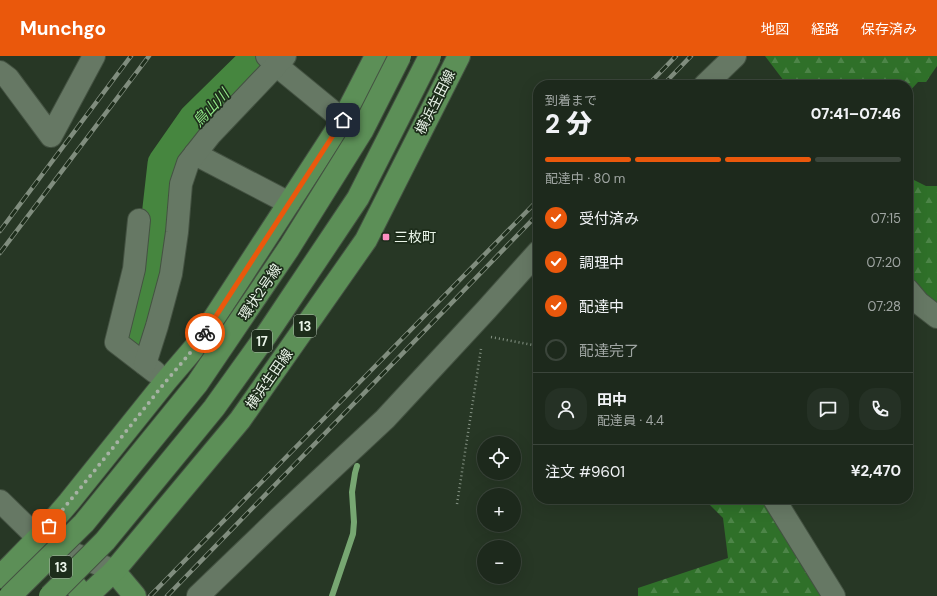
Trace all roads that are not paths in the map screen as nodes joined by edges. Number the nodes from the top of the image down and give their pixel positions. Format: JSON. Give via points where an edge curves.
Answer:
{"nodes":[{"id":1,"x":94,"y":56,"type":"edge"},
{"id":2,"x":376,"y":56,"type":"edge"},
{"id":3,"x":400,"y":56,"type":"edge"},
{"id":4,"x":430,"y":56,"type":"edge"},
{"id":5,"x":459,"y":56,"type":"edge"},
{"id":6,"x":735,"y":56,"type":"edge"},
{"id":7,"x":276,"y":59,"type":"edge"},
{"id":8,"x":0,"y":72,"type":"edge"},
{"id":9,"x":710,"y":80,"type":"edge"},
{"id":10,"x":343,"y":120,"type":"junction"},
{"id":11,"x":195,"y":154,"type":"junction"},
{"id":12,"x":289,"y":203,"type":"junction"},
{"id":13,"x":139,"y":220,"type":"dead end"},
{"id":14,"x":533,"y":258,"type":"edge"},
{"id":15,"x":913,"y":295,"type":"edge"},
{"id":16,"x":937,"y":317,"type":"edge"},
{"id":17,"x":144,"y":364,"type":"junction"},
{"id":18,"x":166,"y":380,"type":"junction"},
{"id":19,"x":0,"y":501,"type":"edge"},
{"id":20,"x":777,"y":504,"type":"edge"},
{"id":21,"x":38,"y":538,"type":"junction"},
{"id":22,"x":114,"y":571,"type":"junction"},
{"id":23,"x":0,"y":577,"type":"edge"},
{"id":24,"x":10,"y":596,"type":"edge"},
{"id":25,"x":50,"y":596,"type":"edge"},
{"id":26,"x":83,"y":596,"type":"edge"},
{"id":27,"x":87,"y":596,"type":"edge"},
{"id":28,"x":135,"y":596,"type":"edge"},
{"id":29,"x":198,"y":596,"type":"edge"},
{"id":30,"x":834,"y":596,"type":"edge"}],
"edges":[{"from":1,"to":8,"type":"street","via":[[51,136],[8,78]]},
{"from":2,"to":10,"type":"main road"},
{"from":3,"to":24,"type":"main road","name":"環状2号線","number":"17","bridge":true,"via":[[362,131],[290,248],[197,384],[84,522]]},
{"from":4,"to":25,"type":"main road","name":"環状2号線","number":"17","bridge":true,"via":[[358,198],[267,334],[214,408],[106,541]]},
{"from":5,"to":22,"type":"main road","name":"横浜生田線","number":"13","via":[[366,240],[240,420]]},
{"from":6,"to":9,"type":"street"},
{"from":7,"to":10,"type":"street"},
{"from":7,"to":11,"type":"street"},
{"from":10,"to":12,"type":"main road"},
{"from":11,"to":12,"type":"street"},
{"from":11,"to":17,"type":"street","via":[[188,163],[180,184],[171,274]]},
{"from":12,"to":18,"type":"main road","via":[[196,346]]},
{"from":13,"to":17,"type":"street","via":[[134,268],[116,342]]},
{"from":14,"to":29,"type":"street","via":[[385,419]]},
{"from":15,"to":16,"type":"street"},
{"from":17,"to":18,"type":"street"},
{"from":18,"to":21,"type":"main road"},
{"from":19,"to":21,"type":"street"},
{"from":20,"to":30,"type":"street"},
{"from":21,"to":22,"type":"street"},
{"from":21,"to":23,"type":"main road"},
{"from":21,"to":26,"type":"main road","number":"13"},
{"from":22,"to":27,"type":"main road","name":"横浜生田線"},
{"from":22,"to":28,"type":"main road"}]}
